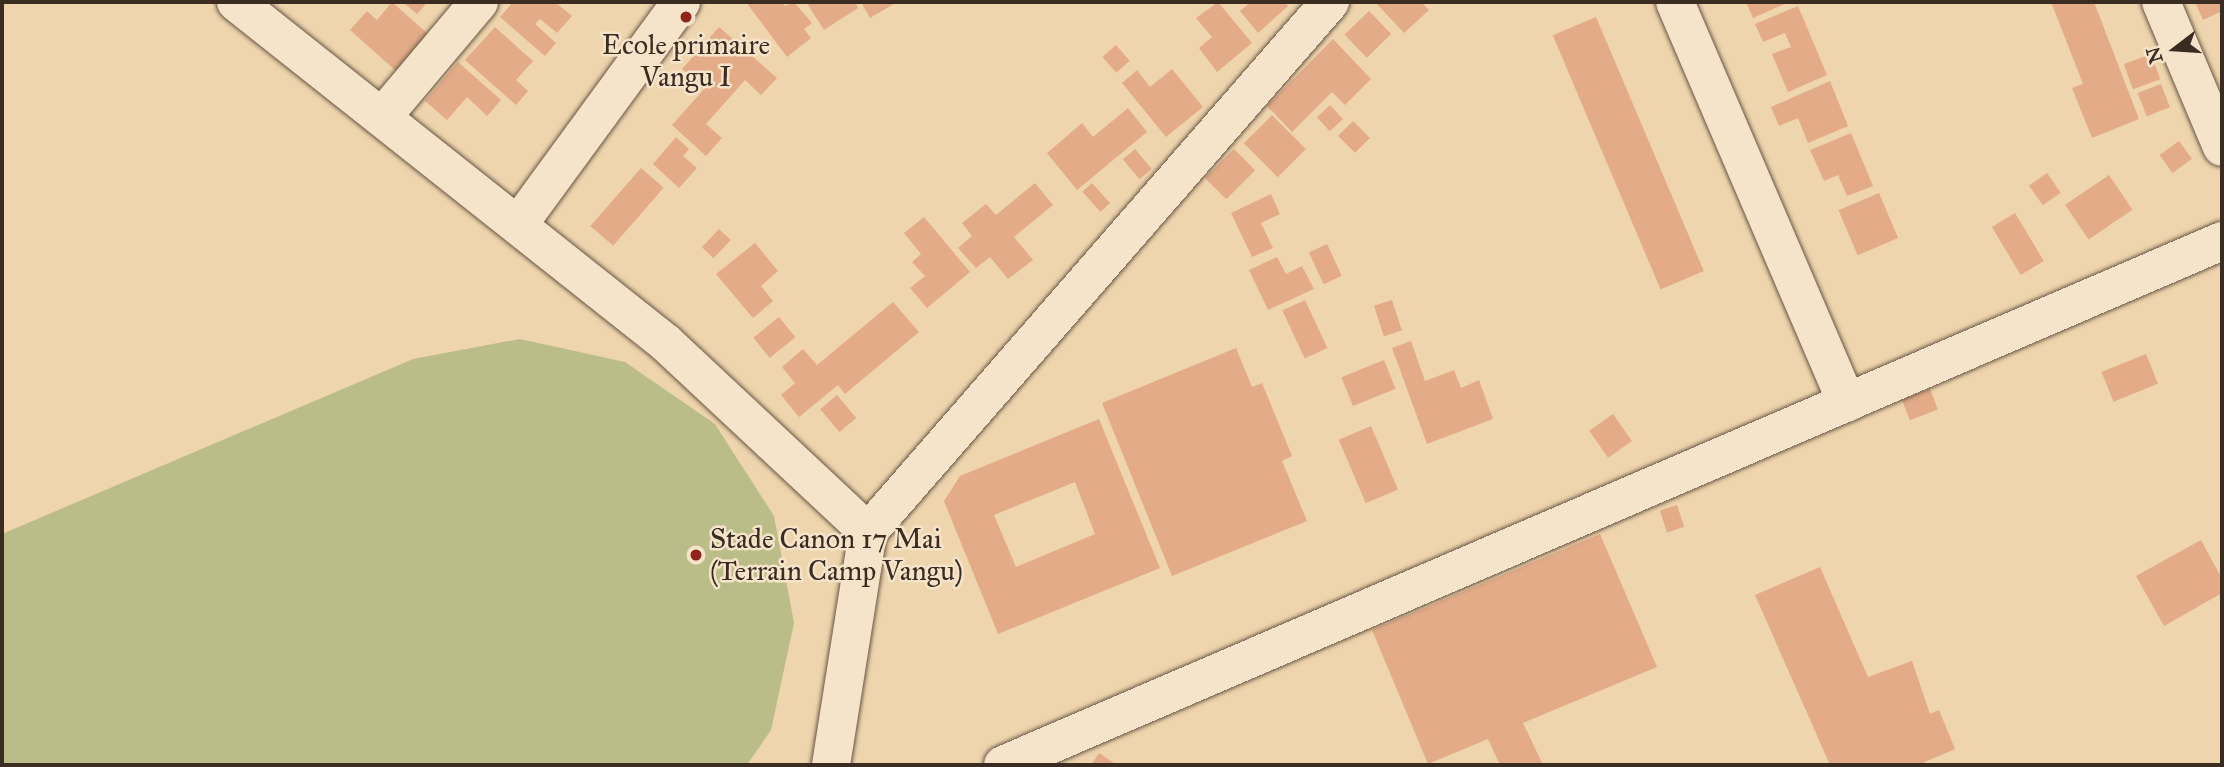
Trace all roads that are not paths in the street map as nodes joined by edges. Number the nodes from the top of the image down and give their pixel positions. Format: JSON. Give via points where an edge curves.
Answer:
{"nodes":[{"id":1,"x":236,"y":2,"type":"edge"},
{"id":2,"x":479,"y":2,"type":"edge"},
{"id":3,"x":681,"y":2,"type":"edge"},
{"id":4,"x":1330,"y":2,"type":"edge"},
{"id":5,"x":1675,"y":2,"type":"edge"},
{"id":6,"x":2161,"y":2,"type":"edge"},
{"id":7,"x":383,"y":116,"type":"junction"},
{"id":8,"x":2222,"y":147,"type":"edge"},
{"id":9,"x":518,"y":225,"type":"junction"},
{"id":10,"x":2222,"y":241,"type":"edge"},
{"id":11,"x":1847,"y":403,"type":"junction"},
{"id":12,"x":868,"y":532,"type":"junction"},
{"id":13,"x":831,"y":765,"type":"edge"},
{"id":14,"x":1003,"y":765,"type":"edge"}],
"edges":[{"from":1,"to":7,"type":"street"},
{"from":2,"to":7,"type":"street"},
{"from":3,"to":9,"type":"street"},
{"from":4,"to":12,"type":"street"},
{"from":5,"to":11,"type":"street"},
{"from":6,"to":8,"type":"street"},
{"from":7,"to":9,"type":"street"},
{"from":9,"to":12,"type":"street","via":[[666,343]]},
{"from":10,"to":11,"type":"street"},
{"from":11,"to":14,"type":"street"},
{"from":12,"to":13,"type":"street"}]}
